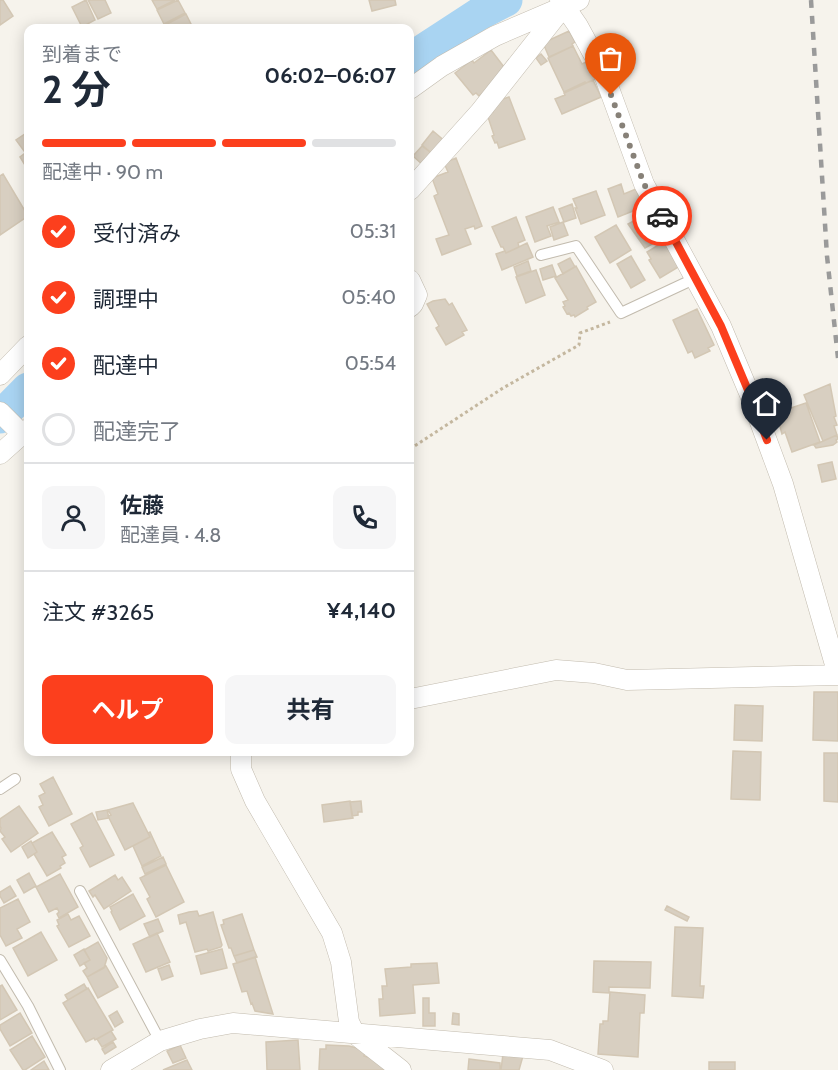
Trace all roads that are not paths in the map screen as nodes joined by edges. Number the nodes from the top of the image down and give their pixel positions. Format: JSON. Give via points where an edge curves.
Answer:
{"nodes":[{"id":1,"x":567,"y":2,"type":"edge"},
{"id":2,"x":414,"y":86,"type":"edge"},
{"id":3,"x":414,"y":186,"type":"edge"},
{"id":4,"x":541,"y":255,"type":"dead end"},
{"id":5,"x":696,"y":278,"type":"junction"},
{"id":6,"x":24,"y":350,"type":"edge"},
{"id":7,"x":0,"y":375,"type":"edge"},
{"id":8,"x":0,"y":412,"type":"edge"},
{"id":9,"x":23,"y":431,"type":"edge"},
{"id":10,"x":0,"y":454,"type":"edge"},
{"id":11,"x":838,"y":675,"type":"edge"},
{"id":12,"x":414,"y":698,"type":"edge"},
{"id":13,"x":241,"y":756,"type":"edge"},
{"id":14,"x":15,"y":779,"type":"dead end"},
{"id":15,"x":0,"y":789,"type":"edge"},
{"id":16,"x":80,"y":891,"type":"dead end"},
{"id":17,"x":0,"y":960,"type":"edge"},
{"id":18,"x":355,"y":1034,"type":"junction"},
{"id":19,"x":160,"y":1041,"type":"junction"},
{"id":20,"x":60,"y":1070,"type":"edge"},
{"id":21,"x":111,"y":1070,"type":"edge"},
{"id":22,"x":401,"y":1070,"type":"edge"},
{"id":23,"x":603,"y":1070,"type":"edge"}],
"edges":[{"from":1,"to":2,"type":"street","via":[[495,36]]},
{"from":1,"to":3,"type":"street","via":[[480,112]]},
{"from":1,"to":5,"type":"street","via":[[603,72],[644,184]]},
{"from":4,"to":5,"type":"lane","via":[[576,246],[621,314]]},
{"from":5,"to":11,"type":"street","via":[[750,395],[783,484]]},
{"from":6,"to":7,"type":"street"},
{"from":8,"to":9,"type":"street"},
{"from":9,"to":10,"type":"street"},
{"from":11,"to":12,"type":"street","via":[[627,680],[556,670]]},
{"from":13,"to":18,"type":"street","via":[[241,769],[255,801],[332,933],[341,962],[349,1022]]},
{"from":14,"to":15,"type":"lane"},
{"from":16,"to":19,"type":"lane"},
{"from":17,"to":20,"type":"lane"},
{"from":18,"to":19,"type":"street","via":[[233,1023]]},
{"from":18,"to":22,"type":"street"},
{"from":18,"to":23,"type":"street","via":[[550,1050]]},
{"from":19,"to":21,"type":"street"}]}
